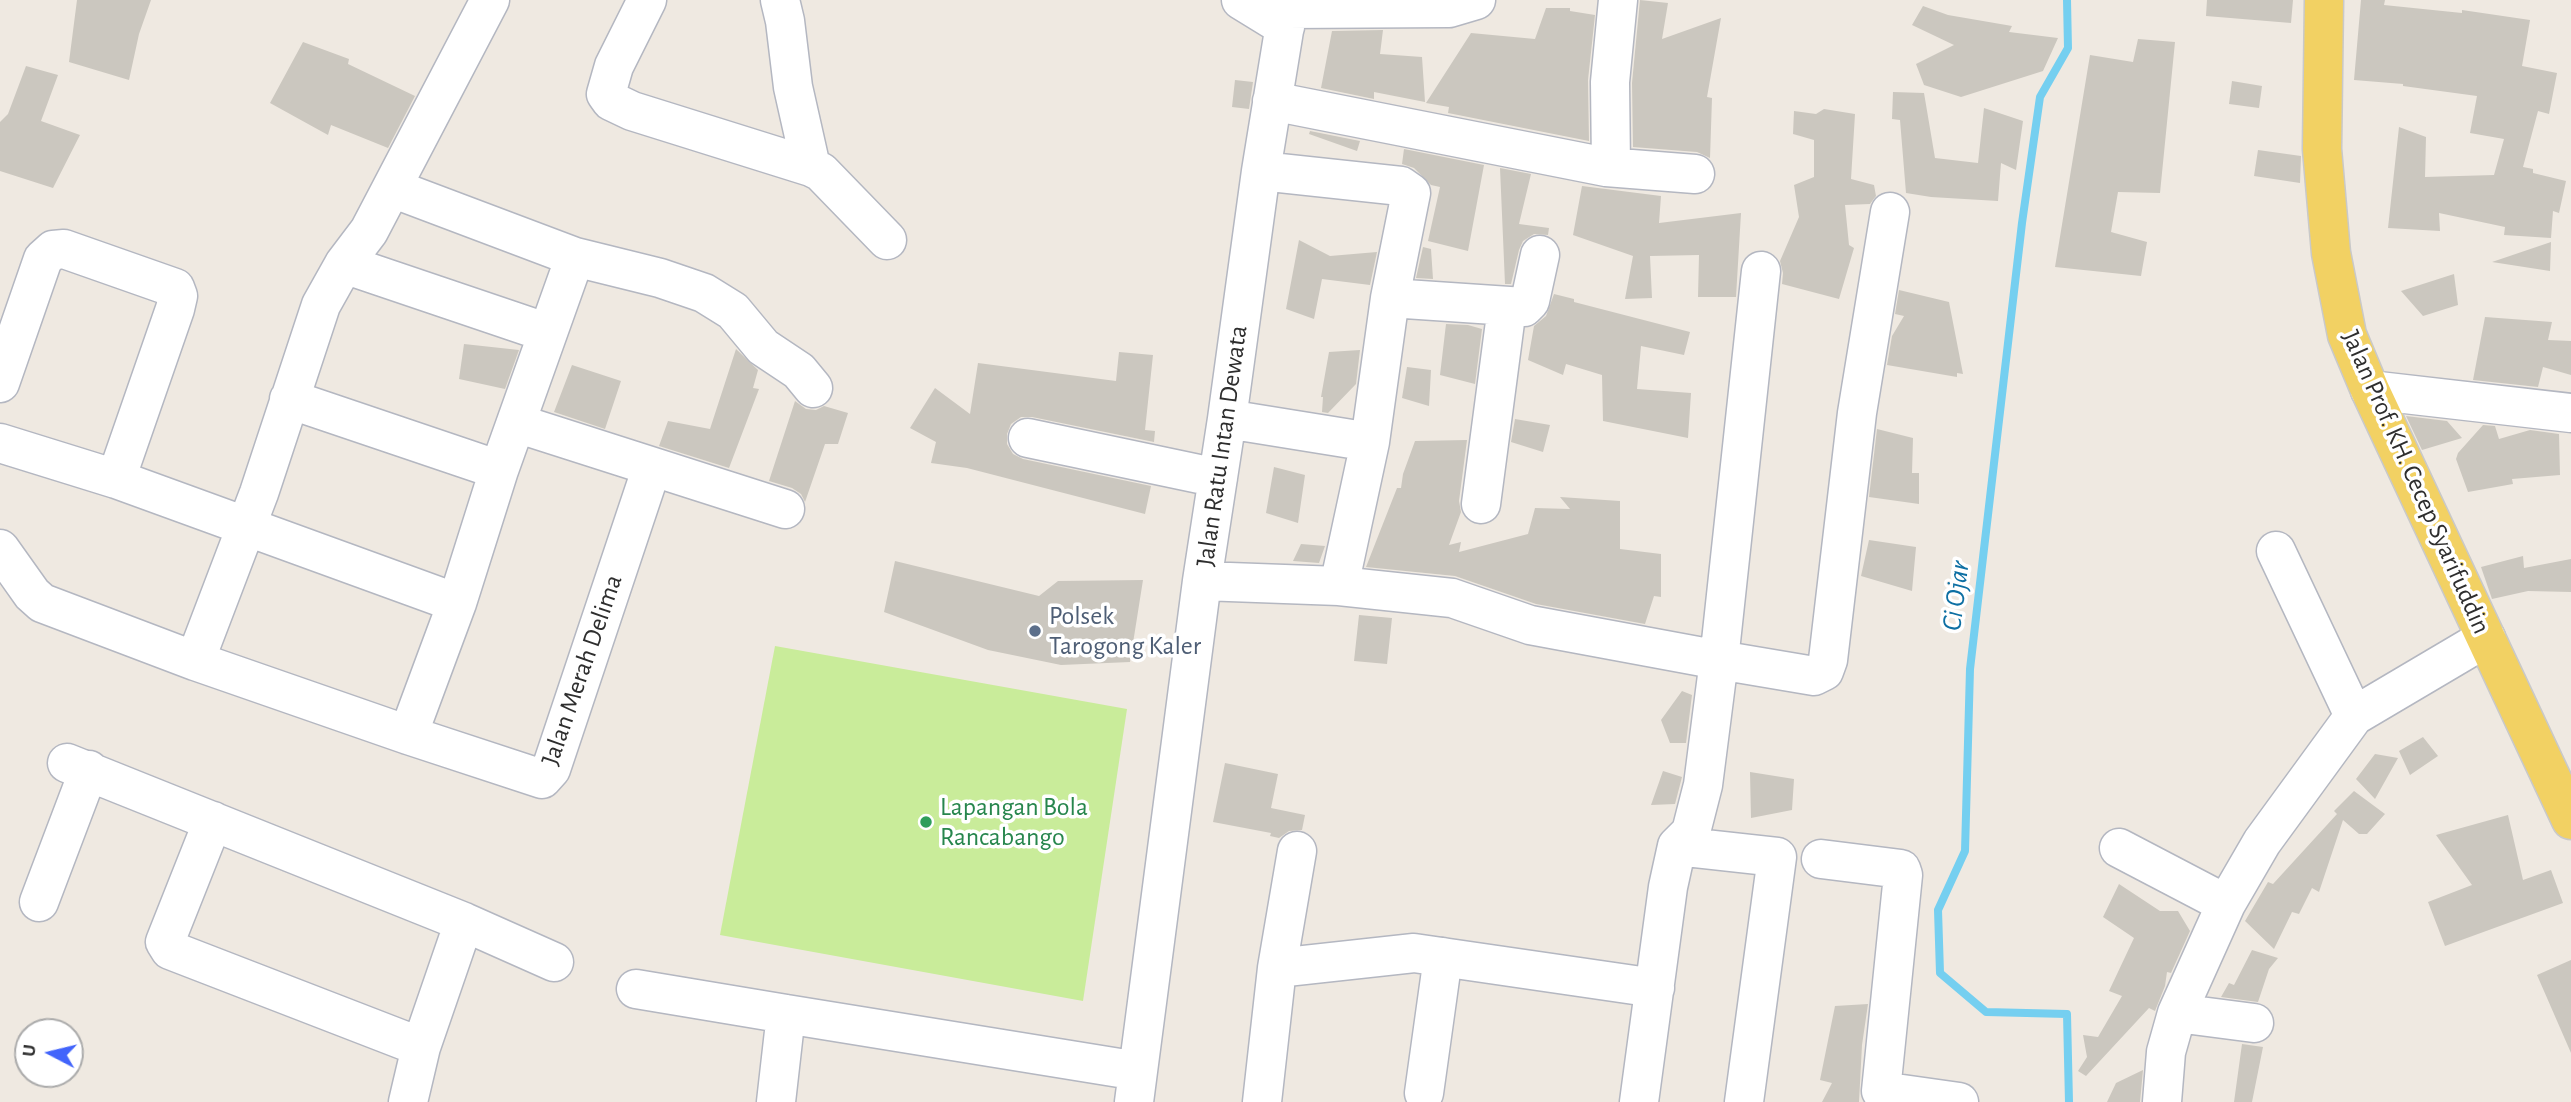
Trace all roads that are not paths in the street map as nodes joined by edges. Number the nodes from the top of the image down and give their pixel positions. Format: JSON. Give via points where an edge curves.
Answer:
{"nodes":[{"id":1,"x":490,"y":0,"type":"edge"},
{"id":2,"x":647,"y":0,"type":"edge"},
{"id":3,"x":780,"y":0,"type":"edge"},
{"id":4,"x":1241,"y":0,"type":"edge"},
{"id":5,"x":1476,"y":0,"type":"edge"},
{"id":6,"x":1618,"y":0,"type":"edge"},
{"id":7,"x":2324,"y":0,"type":"edge"},
{"id":8,"x":1287,"y":12,"type":"edge"},
{"id":9,"x":1272,"y":101,"type":"junction"},
{"id":10,"x":811,"y":167,"type":"junction"},
{"id":11,"x":1611,"y":167,"type":"junction"},
{"id":12,"x":1261,"y":171,"type":"junction"},
{"id":13,"x":1695,"y":174,"type":"dead end"},
{"id":14,"x":392,"y":188,"type":"junction"},
{"id":15,"x":1890,"y":212,"type":"dead end"},
{"id":16,"x":887,"y":240,"type":"dead end"},
{"id":17,"x":1540,"y":255,"type":"dead end"},
{"id":18,"x":575,"y":257,"type":"junction"},
{"id":19,"x":344,"y":264,"type":"junction"},
{"id":20,"x":1761,"y":271,"type":"dead end"},
{"id":21,"x":1390,"y":298,"type":"junction"},
{"id":22,"x":1507,"y":307,"type":"junction"},
{"id":23,"x":548,"y":332,"type":"junction"},
{"id":24,"x":0,"y":383,"type":"edge"},
{"id":25,"x":813,"y":388,"type":"dead end"},
{"id":26,"x":2370,"y":390,"type":"junction"},
{"id":27,"x":289,"y":399,"type":"junction"},
{"id":28,"x":2571,"y":413,"type":"edge"},
{"id":29,"x":1227,"y":419,"type":"junction"},
{"id":30,"x":516,"y":423,"type":"junction"},
{"id":31,"x":1028,"y":438,"type":"dead end"},
{"id":32,"x":1370,"y":442,"type":"junction"},
{"id":33,"x":0,"y":443,"type":"edge"},
{"id":34,"x":652,"y":467,"type":"junction"},
{"id":35,"x":499,"y":470,"type":"junction"},
{"id":36,"x":1218,"y":478,"type":"junction"},
{"id":37,"x":116,"y":480,"type":"junction"},
{"id":38,"x":1481,"y":503,"type":"dead end"},
{"id":39,"x":785,"y":509,"type":"dead end"},
{"id":40,"x":246,"y":528,"type":"junction"},
{"id":41,"x":0,"y":549,"type":"edge"},
{"id":42,"x":2276,"y":551,"type":"dead end"},
{"id":43,"x":1202,"y":580,"type":"junction"},
{"id":44,"x":1339,"y":586,"type":"junction"},
{"id":45,"x":457,"y":604,"type":"junction"},
{"id":46,"x":2486,"y":638,"type":"junction"},
{"id":47,"x":1719,"y":660,"type":"junction"},
{"id":48,"x":195,"y":661,"type":"junction"},
{"id":49,"x":2354,"y":716,"type":"junction"},
{"id":50,"x":408,"y":735,"type":"junction"},
{"id":51,"x":2568,"y":806,"type":"edge"},
{"id":52,"x":213,"y":821,"type":"junction"},
{"id":53,"x":1677,"y":846,"type":"junction"},
{"id":54,"x":2119,"y":848,"type":"dead end"},
{"id":55,"x":1297,"y":851,"type":"dead end"},
{"id":56,"x":1797,"y":858,"type":"junction"},
{"id":57,"x":40,"y":902,"type":"dead end"},
{"id":58,"x":2225,"y":904,"type":"junction"},
{"id":59,"x":464,"y":922,"type":"junction"},
{"id":60,"x":1443,"y":957,"type":"junction"},
{"id":61,"x":554,"y":962,"type":"dead end"},
{"id":62,"x":1277,"y":968,"type":"junction"},
{"id":63,"x":1655,"y":988,"type":"junction"},
{"id":64,"x":636,"y":989,"type":"dead end"},
{"id":65,"x":2177,"y":1013,"type":"junction"},
{"id":66,"x":786,"y":1014,"type":"junction"},
{"id":67,"x":2254,"y":1023,"type":"dead end"},
{"id":68,"x":421,"y":1047,"type":"junction"},
{"id":69,"x":1424,"y":1093,"type":"dead end"},
{"id":70,"x":1139,"y":1094,"type":"edge"},
{"id":71,"x":1881,"y":1096,"type":"edge"},
{"id":72,"x":408,"y":1102,"type":"edge"},
{"id":73,"x":776,"y":1102,"type":"edge"},
{"id":74,"x":1262,"y":1102,"type":"edge"},
{"id":75,"x":1639,"y":1102,"type":"edge"},
{"id":76,"x":1744,"y":1102,"type":"edge"},
{"id":77,"x":1959,"y":1102,"type":"edge"},
{"id":78,"x":2162,"y":1102,"type":"edge"}],
"edges":[{"from":1,"to":14,"type":"street"},
{"from":2,"to":10,"type":"street","via":[[614,66],[606,94],[611,101]]},
{"from":3,"to":10,"type":"street"},
{"from":4,"to":8,"type":"street"},
{"from":5,"to":8,"type":"street","via":[[1449,8]]},
{"from":6,"to":11,"type":"street","via":[[1610,82]]},
{"from":7,"to":26,"type":"main road","name":"Jalan Prof. KH. Cecep Syarifuddin","via":[[2322,149],[2331,253],[2347,335]]},
{"from":8,"to":9,"type":"street","name":"Jalan Ratu Intan Dewata"},
{"from":9,"to":11,"type":"street"},
{"from":9,"to":12,"type":"street","name":"Jalan Ratu Intan Dewata"},
{"from":10,"to":16,"type":"street"},
{"from":11,"to":13,"type":"street"},
{"from":12,"to":21,"type":"street","via":[[1406,188],[1411,193],[1410,203]]},
{"from":12,"to":29,"type":"street","name":"Jalan Ratu Intan Dewata"},
{"from":14,"to":18,"type":"street"},
{"from":14,"to":19,"type":"street","via":[[369,231]]},
{"from":15,"to":47,"type":"street","via":[[1858,403],[1824,671],[1814,676]]},
{"from":17,"to":22,"type":"street","via":[[1530,301],[1524,307]]},
{"from":18,"to":23,"type":"street"},
{"from":18,"to":25,"type":"street","via":[[704,293],[733,311],[763,347],[799,371]]},
{"from":19,"to":23,"type":"street"},
{"from":19,"to":27,"type":"street","via":[[321,305]]},
{"from":20,"to":47,"type":"street"},
{"from":21,"to":22,"type":"street"},
{"from":21,"to":32,"type":"street"},
{"from":22,"to":38,"type":"street"},
{"from":23,"to":30,"type":"street"},
{"from":24,"to":37,"type":"street","via":[[43,259],[53,250],[64,249],[175,288],[175,309]]},
{"from":26,"to":28,"type":"street"},
{"from":26,"to":46,"type":"main road","name":"Jalan Prof. KH. Cecep Syarifuddin"},
{"from":27,"to":35,"type":"street"},
{"from":27,"to":40,"type":"street"},
{"from":29,"to":32,"type":"street"},
{"from":29,"to":36,"type":"street","name":"Jalan Ratu Intan Dewata"},
{"from":30,"to":34,"type":"street"},
{"from":30,"to":35,"type":"street"},
{"from":31,"to":36,"type":"street"},
{"from":32,"to":44,"type":"street"},
{"from":33,"to":37,"type":"street"},
{"from":34,"to":39,"type":"street"},
{"from":34,"to":50,"type":"street","name":"Jalan Merah Delima","via":[[547,775],[537,778]]},
{"from":35,"to":45,"type":"street"},
{"from":36,"to":43,"type":"street","name":"Jalan Ratu Intan Dewata"},
{"from":37,"to":40,"type":"street"},
{"from":40,"to":45,"type":"street"},
{"from":40,"to":48,"type":"street"},
{"from":41,"to":48,"type":"street","via":[[42,603]]},
{"from":42,"to":49,"type":"street"},
{"from":43,"to":44,"type":"street"},
{"from":43,"to":70,"type":"street","name":"Jalan Ratu Intan Dewata"},
{"from":44,"to":47,"type":"street","via":[[1452,598],[1531,625]]},
{"from":45,"to":50,"type":"street"},
{"from":46,"to":49,"type":"street"},
{"from":46,"to":51,"type":"main road","name":"Jalan Prof. KH. Cecep Syarifuddin"},
{"from":47,"to":53,"type":"street","via":[[1703,785],[1690,832]]},
{"from":48,"to":50,"type":"street"},
{"from":49,"to":58,"type":"street","via":[[2262,842]]},
{"from":52,"to":57,"type":"street","via":[[78,766]]},
{"from":52,"to":59,"type":"street"},
{"from":52,"to":68,"type":"street","via":[[165,942],[170,950]]},
{"from":53,"to":56,"type":"street"},
{"from":53,"to":63,"type":"street"},
{"from":54,"to":58,"type":"street"},
{"from":55,"to":62,"type":"street"},
{"from":56,"to":71,"type":"street","via":[[1886,865],[1902,871]]},
{"from":56,"to":76,"type":"street"},
{"from":58,"to":65,"type":"street"},
{"from":59,"to":61,"type":"street"},
{"from":59,"to":68,"type":"street"},
{"from":60,"to":62,"type":"street","via":[[1395,953]]},
{"from":60,"to":63,"type":"street"},
{"from":60,"to":69,"type":"street"},
{"from":62,"to":74,"type":"street"},
{"from":63,"to":75,"type":"street"},
{"from":64,"to":66,"type":"street"},
{"from":65,"to":67,"type":"street"},
{"from":65,"to":78,"type":"street","via":[[2166,1052]]},
{"from":66,"to":70,"type":"street"},
{"from":66,"to":73,"type":"street"},
{"from":68,"to":72,"type":"street"},
{"from":71,"to":77,"type":"street"}]}
